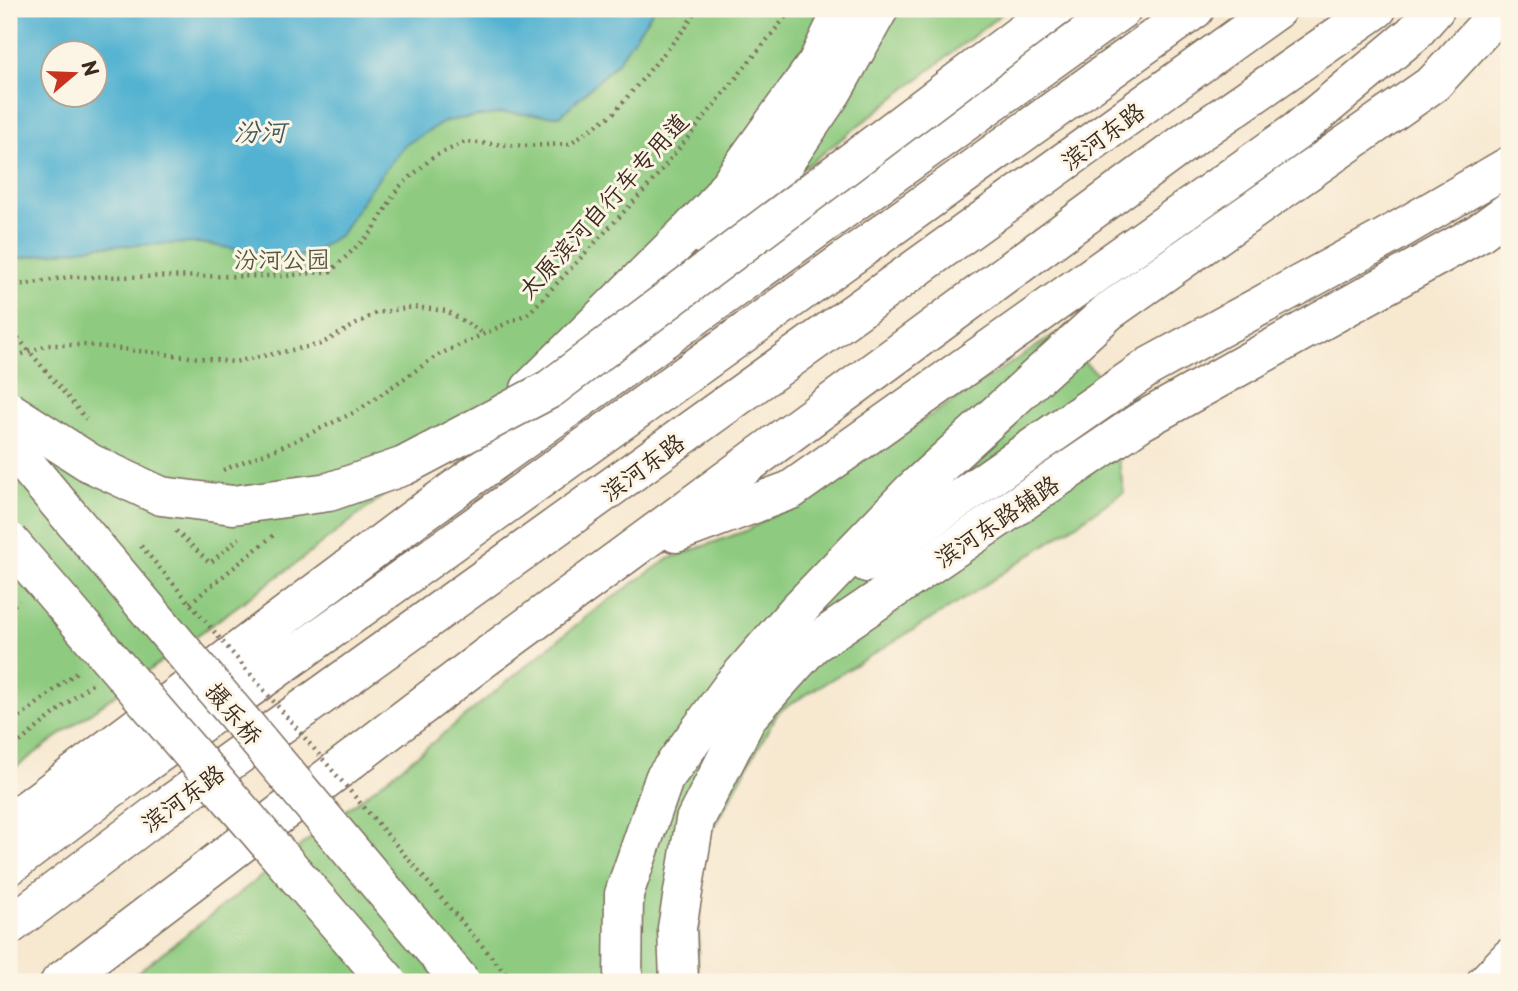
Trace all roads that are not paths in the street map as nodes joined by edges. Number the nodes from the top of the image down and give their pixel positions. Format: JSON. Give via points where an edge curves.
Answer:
{"nodes":[{"id":1,"x":843,"y":9,"type":"edge"},
{"id":2,"x":879,"y":9,"type":"edge"},
{"id":3,"x":1054,"y":9,"type":"edge"},
{"id":4,"x":1122,"y":9,"type":"edge"},
{"id":5,"x":1195,"y":9,"type":"edge"},
{"id":6,"x":1278,"y":9,"type":"edge"},
{"id":7,"x":1377,"y":9,"type":"edge"},
{"id":8,"x":1435,"y":9,"type":"edge"},
{"id":9,"x":1502,"y":9,"type":"edge"},
{"id":10,"x":1509,"y":166,"type":"edge"},
{"id":11,"x":1273,"y":195,"type":"junction"},
{"id":12,"x":1509,"y":211,"type":"edge"},
{"id":13,"x":1149,"y":236,"type":"junction"},
{"id":14,"x":537,"y":396,"type":"junction"},
{"id":15,"x":9,"y":411,"type":"edge"},
{"id":16,"x":9,"y":444,"type":"edge"},
{"id":17,"x":9,"y":541,"type":"edge"},
{"id":18,"x":631,"y":550,"type":"junction"},
{"id":19,"x":369,"y":553,"type":"junction"},
{"id":20,"x":796,"y":612,"type":"junction"},
{"id":21,"x":24,"y":808,"type":"edge"},
{"id":22,"x":9,"y":823,"type":"edge"},
{"id":23,"x":9,"y":866,"type":"edge"},
{"id":24,"x":9,"y":926,"type":"edge"},
{"id":25,"x":1509,"y":955,"type":"edge"},
{"id":26,"x":60,"y":982,"type":"edge"},
{"id":27,"x":388,"y":982,"type":"edge"},
{"id":28,"x":461,"y":982,"type":"edge"},
{"id":29,"x":623,"y":982,"type":"edge"},
{"id":30,"x":679,"y":982,"type":"edge"},
{"id":31,"x":1483,"y":982,"type":"edge"}],
"edges":[{"from":1,"to":19,"type":"main road","via":[[817,63],[713,207]]},
{"from":2,"to":14,"type":"main road","bridge":true,"via":[[833,91],[767,188]]},
{"from":3,"to":14,"type":"main road","bridge":true},
{"from":4,"to":19,"type":"main road"},
{"from":5,"to":23,"type":"main road","name":"滨河东路","via":[[136,769]]},
{"from":6,"to":24,"type":"main road","name":"滨河东路","via":[[165,808]]},
{"from":7,"to":18,"type":"main road","via":[[1191,138]]},
{"from":8,"to":13,"type":"main road","via":[[1413,34],[1297,131]]},
{"from":9,"to":11,"type":"main road","via":[[1434,83]]},
{"from":10,"to":20,"type":"main road","via":[[1150,366]]},
{"from":11,"to":13,"type":"main road"},
{"from":11,"to":20,"type":"main road","via":[[1108,312],[912,491]]},
{"from":12,"to":30,"type":"main road","name":"滨河东路辅路","via":[[1479,233],[1140,422],[812,645],[748,716],[695,820],[677,928]]},
{"from":13,"to":18,"type":"main road","via":[[791,489]]},
{"from":14,"to":15,"type":"main road","bridge":true,"via":[[404,466],[329,492],[233,505],[160,496],[90,463]]},
{"from":16,"to":28,"type":"main road","name":"摄乐桥","bridge":true},
{"from":17,"to":27,"type":"main road","bridge":true},
{"from":18,"to":26,"type":"main road"},
{"from":19,"to":21,"type":"main road"},
{"from":20,"to":29,"type":"main road","via":[[732,686],[664,779],[624,894]]},
{"from":21,"to":22,"type":"main road"},
{"from":25,"to":31,"type":"street"}]}
